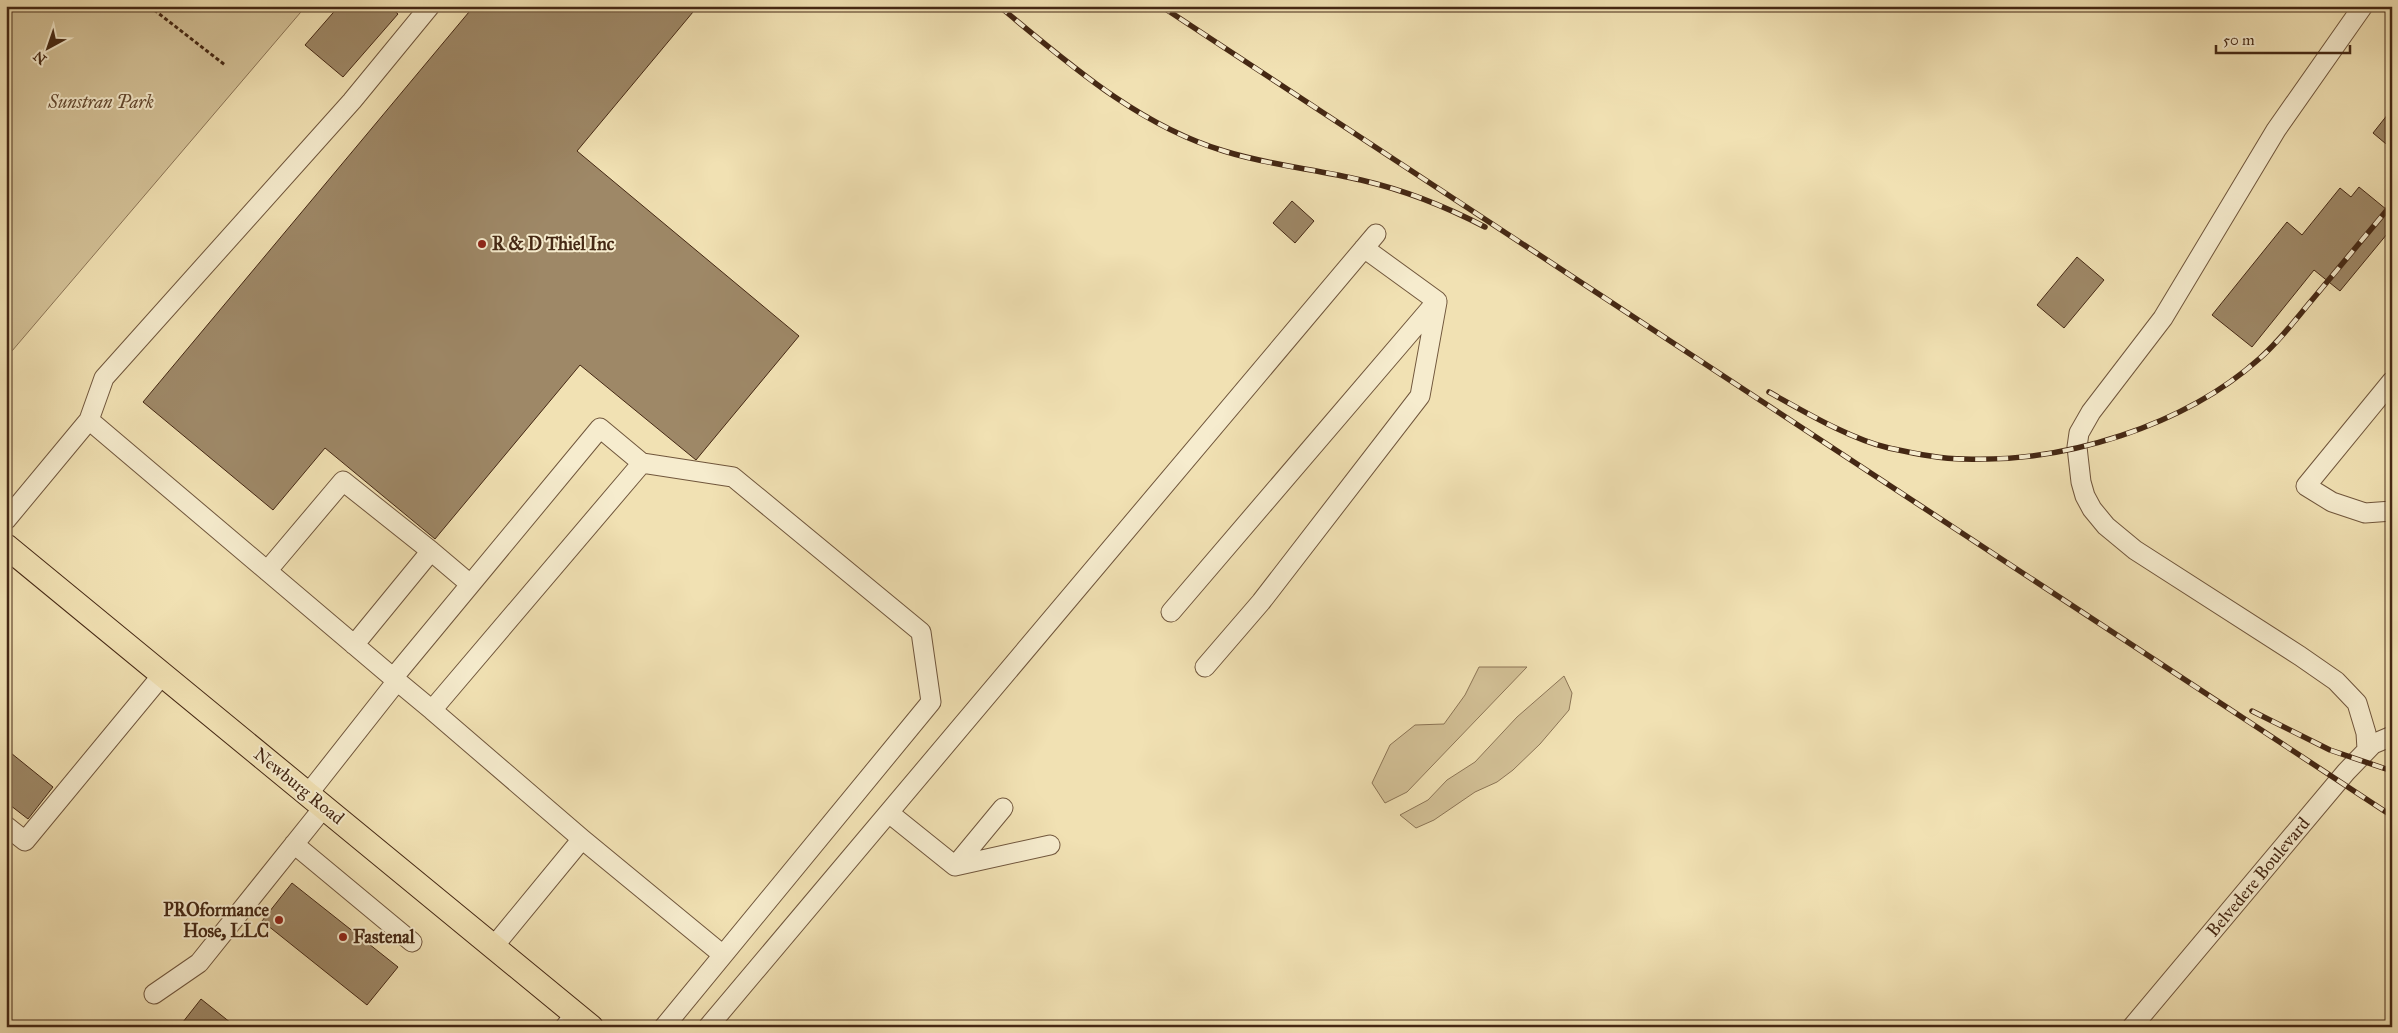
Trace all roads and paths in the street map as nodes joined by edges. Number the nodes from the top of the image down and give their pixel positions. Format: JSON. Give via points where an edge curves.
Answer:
{"nodes":[{"id":1,"x":149,"y":6,"type":"edge"},
{"id":2,"x":430,"y":6,"type":"edge"},
{"id":3,"x":2363,"y":6,"type":"edge"},
{"id":4,"x":225,"y":65,"type":"dead end"},
{"id":5,"x":1437,"y":301,"type":"junction"},
{"id":6,"x":2392,"y":381,"type":"edge"},
{"id":7,"x":89,"y":420,"type":"junction"},
{"id":8,"x":642,"y":463,"type":"junction"},
{"id":9,"x":2392,"y":511,"type":"edge"},
{"id":10,"x":6,"y":520,"type":"edge"},
{"id":11,"x":6,"y":546,"type":"edge"},
{"id":12,"x":432,"y":551,"type":"junction"},
{"id":13,"x":267,"y":571,"type":"junction"},
{"id":14,"x":470,"y":584,"type":"junction"},
{"id":15,"x":1171,"y":612,"type":"dead end"},
{"id":16,"x":354,"y":645,"type":"junction"},
{"id":17,"x":1205,"y":666,"type":"dead end"},
{"id":18,"x":163,"y":674,"type":"junction"},
{"id":19,"x":395,"y":680,"type":"junction"},
{"id":20,"x":432,"y":710,"type":"junction"},
{"id":21,"x":2392,"y":736,"type":"edge"},
{"id":22,"x":2367,"y":749,"type":"junction"},
{"id":23,"x":316,"y":800,"type":"junction"},
{"id":24,"x":1003,"y":808,"type":"dead end"},
{"id":25,"x":889,"y":812,"type":"junction"},
{"id":26,"x":6,"y":826,"type":"edge"},
{"id":27,"x":582,"y":839,"type":"junction"},
{"id":28,"x":294,"y":844,"type":"junction"},
{"id":29,"x":1050,"y":845,"type":"dead end"},
{"id":30,"x":955,"y":866,"type":"junction"},
{"id":31,"x":412,"y":942,"type":"dead end"},
{"id":32,"x":494,"y":946,"type":"junction"},
{"id":33,"x":723,"y":956,"type":"junction"},
{"id":34,"x":154,"y":994,"type":"dead end"},
{"id":35,"x":577,"y":1022,"type":"edge"},
{"id":36,"x":664,"y":1027,"type":"edge"},
{"id":37,"x":708,"y":1027,"type":"edge"},
{"id":38,"x":2132,"y":1027,"type":"edge"}],
"edges":[{"from":1,"to":4,"type":"path"},
{"from":2,"to":7,"type":"street","via":[[352,101],[104,378]]},
{"from":3,"to":22,"type":"street","via":[[2276,130],[2163,318],[2091,412],[2079,432],[2077,447],[2085,496],[2106,526],[2135,550],[2336,681],[2357,703],[2365,726]]},
{"from":5,"to":15,"type":"street"},
{"from":5,"to":17,"type":"street","via":[[1420,396],[1261,602]]},
{"from":5,"to":25,"type":"street","via":[[1370,241]]},
{"from":6,"to":9,"type":"street","via":[[2306,486],[2332,502],[2365,513]]},
{"from":7,"to":10,"type":"street"},
{"from":7,"to":13,"type":"street"},
{"from":8,"to":14,"type":"street","via":[[600,428]]},
{"from":8,"to":20,"type":"street"},
{"from":8,"to":33,"type":"street","via":[[733,477],[921,632],[931,702]]},
{"from":11,"to":18,"type":"main road","name":"Newburg Road"},
{"from":12,"to":13,"type":"street","via":[[343,481]]},
{"from":12,"to":14,"type":"street"},
{"from":12,"to":16,"type":"street"},
{"from":13,"to":16,"type":"street"},
{"from":14,"to":19,"type":"street"},
{"from":16,"to":19,"type":"street"},
{"from":18,"to":23,"type":"main road","name":"Newburg Road"},
{"from":18,"to":26,"type":"street","via":[[25,841]]},
{"from":19,"to":20,"type":"street"},
{"from":19,"to":23,"type":"street"},
{"from":20,"to":27,"type":"street"},
{"from":21,"to":22,"type":"street","name":"Belvedere Boulevard","via":[[2380,739]]},
{"from":22,"to":38,"type":"street","name":"Belvedere Boulevard"},
{"from":23,"to":28,"type":"street"},
{"from":23,"to":32,"type":"main road","name":"Newburg Road"},
{"from":24,"to":30,"type":"street"},
{"from":25,"to":30,"type":"street"},
{"from":25,"to":37,"type":"street"},
{"from":27,"to":32,"type":"street"},
{"from":27,"to":33,"type":"street"},
{"from":28,"to":31,"type":"street"},
{"from":28,"to":34,"type":"street","via":[[199,963]]},
{"from":29,"to":30,"type":"street"},
{"from":32,"to":35,"type":"main road","name":"Newburg Road"},
{"from":33,"to":36,"type":"street"}]}
